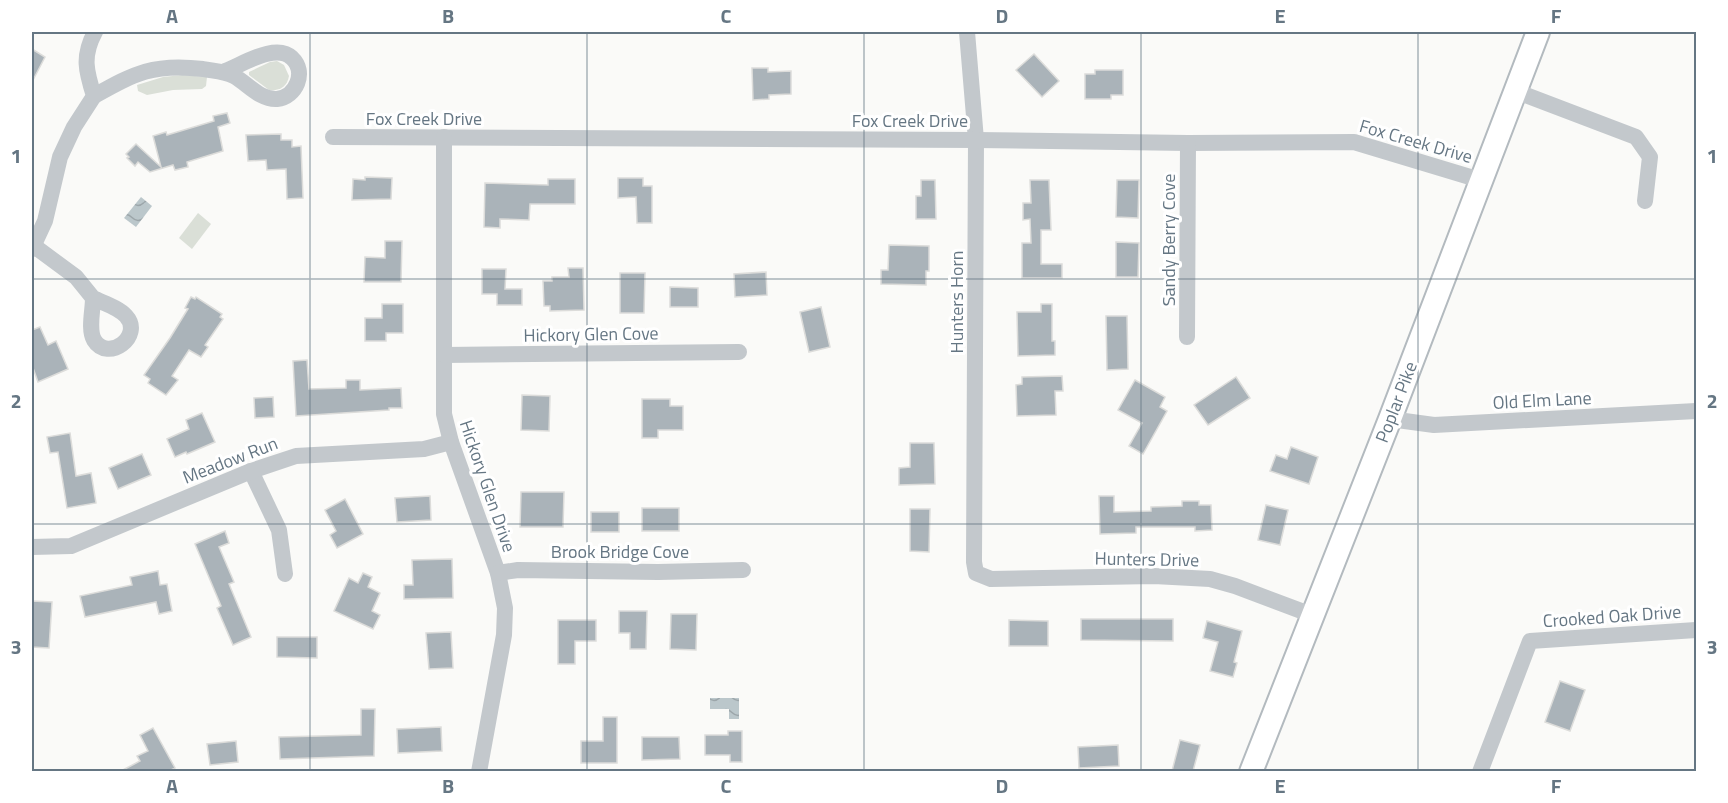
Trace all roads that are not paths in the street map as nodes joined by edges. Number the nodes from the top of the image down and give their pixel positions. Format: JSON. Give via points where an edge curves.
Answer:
{"nodes":[{"id":1,"x":95,"y":32,"type":"edge"},
{"id":2,"x":967,"y":32,"type":"edge"},
{"id":3,"x":1538,"y":32,"type":"edge"},
{"id":4,"x":225,"y":71,"type":"dead end"},
{"id":5,"x":1515,"y":91,"type":"junction"},
{"id":6,"x":94,"y":96,"type":"junction"},
{"id":7,"x":333,"y":136,"type":"dead end"},
{"id":8,"x":444,"y":137,"type":"junction"},
{"id":9,"x":976,"y":140,"type":"junction"},
{"id":10,"x":1188,"y":143,"type":"junction"},
{"id":11,"x":1480,"y":180,"type":"junction"},
{"id":12,"x":1645,"y":201,"type":"dead end"},
{"id":13,"x":33,"y":247,"type":"edge"},
{"id":14,"x":93,"y":298,"type":"dead end"},
{"id":15,"x":1187,"y":337,"type":"dead end"},
{"id":16,"x":739,"y":352,"type":"dead end"},
{"id":17,"x":444,"y":355,"type":"junction"},
{"id":18,"x":1696,"y":411,"type":"edge"},
{"id":19,"x":1390,"y":419,"type":"junction"},
{"id":20,"x":450,"y":442,"type":"junction"},
{"id":21,"x":251,"y":471,"type":"junction"},
{"id":22,"x":32,"y":547,"type":"edge"},
{"id":23,"x":743,"y":570,"type":"dead end"},
{"id":24,"x":498,"y":573,"type":"junction"},
{"id":25,"x":976,"y":573,"type":"joint"},
{"id":26,"x":285,"y":574,"type":"dead end"},
{"id":27,"x":1312,"y":615,"type":"junction"},
{"id":28,"x":1696,"y":630,"type":"edge"},
{"id":29,"x":479,"y":771,"type":"edge"},
{"id":30,"x":1251,"y":771,"type":"edge"},
{"id":31,"x":1480,"y":771,"type":"edge"}],
"edges":[{"from":1,"to":6,"type":"street","via":[[86,53]]},
{"from":2,"to":9,"type":"street","name":"Hunters Horn"},
{"from":3,"to":5,"type":"main road","name":"Poplar Pike"},
{"from":4,"to":6,"type":"street","via":[[187,67],[151,70],[132,75]]},
{"from":5,"to":11,"type":"main road","name":"Poplar Pike"},
{"from":5,"to":12,"type":"street","via":[[1636,137],[1650,157]]},
{"from":6,"to":13,"type":"street","via":[[60,157],[45,221]]},
{"from":7,"to":8,"type":"street","name":"Fox Creek Drive"},
{"from":8,"to":9,"type":"street","name":"Fox Creek Drive"},
{"from":8,"to":17,"type":"street","name":"Hickory Glen Drive"},
{"from":9,"to":10,"type":"street","name":"Fox Creek Drive"},
{"from":9,"to":25,"type":"street","name":"Hunters Horn"},
{"from":10,"to":11,"type":"street","name":"Fox Creek Drive","via":[[1354,142]]},
{"from":10,"to":15,"type":"street","name":"Sandy Berry Cove"},
{"from":11,"to":19,"type":"main road","name":"Poplar Pike"},
{"from":13,"to":14,"type":"street","via":[[76,277]]},
{"from":16,"to":17,"type":"street","name":"Hickory Glen Cove"},
{"from":17,"to":20,"type":"street","name":"Hickory Glen Drive","via":[[444,414]]},
{"from":18,"to":19,"type":"street","name":"Old Elm Lane","via":[[1434,425]]},
{"from":19,"to":27,"type":"main road","name":"Poplar Pike"},
{"from":20,"to":21,"type":"street","name":"Meadow Run","via":[[424,449],[296,456]]},
{"from":20,"to":24,"type":"street","name":"Hickory Glen Drive"},
{"from":21,"to":22,"type":"street","name":"Meadow Run","via":[[71,546]]},
{"from":21,"to":26,"type":"street","via":[[279,531]]},
{"from":23,"to":24,"type":"street","name":"Brook Bridge Cove"},
{"from":24,"to":29,"type":"street","name":"Hickory Glen Drive","via":[[505,622]]},
{"from":25,"to":27,"type":"street","name":"Hunters Drive","via":[[991,579],[1210,579]]},
{"from":27,"to":30,"type":"main road","name":"Poplar Pike"},
{"from":28,"to":31,"type":"street","name":"Crooked Oak Drive","via":[[1530,641]]}]}
